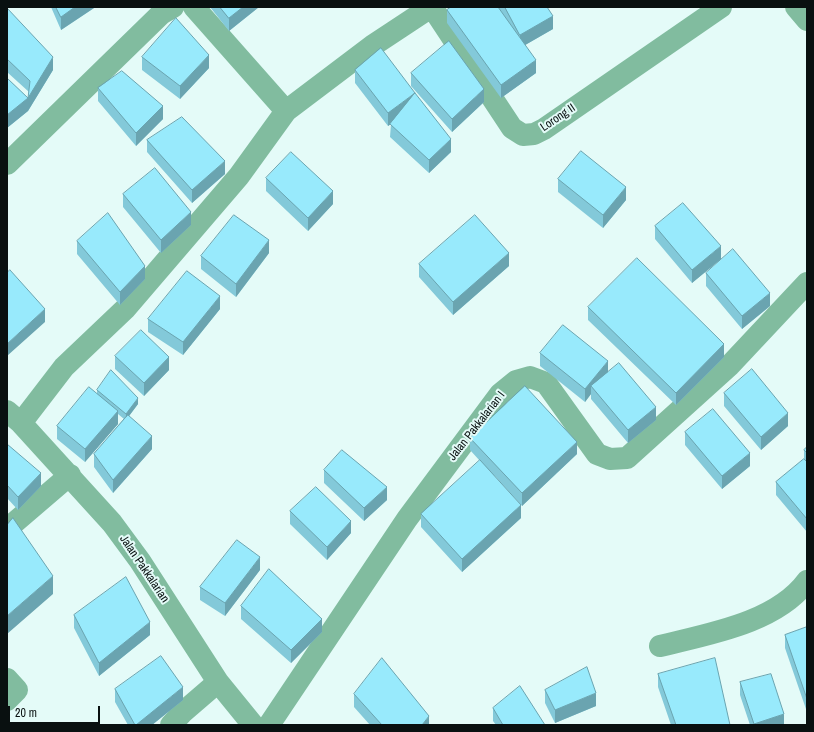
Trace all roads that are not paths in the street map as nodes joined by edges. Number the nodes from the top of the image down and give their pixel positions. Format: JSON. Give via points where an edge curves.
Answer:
{"nodes":[{"id":1,"x":173,"y":7,"type":"edge"},
{"id":2,"x":194,"y":7,"type":"edge"},
{"id":3,"x":431,"y":7,"type":"edge"},
{"id":4,"x":722,"y":7,"type":"edge"},
{"id":5,"x":796,"y":7,"type":"edge"},
{"id":6,"x":807,"y":20,"type":"edge"},
{"id":7,"x":286,"y":111,"type":"junction"},
{"id":8,"x":7,"y":164,"type":"edge"},
{"id":9,"x":807,"y":283,"type":"edge"},
{"id":10,"x":14,"y":417,"type":"edge"},
{"id":11,"x":70,"y":475,"type":"junction"},
{"id":12,"x":7,"y":529,"type":"edge"},
{"id":13,"x":807,"y":581,"type":"edge"},
{"id":14,"x":660,"y":646,"type":"dead end"},
{"id":15,"x":7,"y":678,"type":"edge"},
{"id":16,"x":218,"y":682,"type":"junction"},
{"id":17,"x":7,"y":700,"type":"edge"},
{"id":18,"x":171,"y":725,"type":"edge"},
{"id":19,"x":253,"y":725,"type":"edge"},
{"id":20,"x":269,"y":725,"type":"edge"}],
"edges":[{"from":1,"to":8,"type":"street","via":[[161,14]]},
{"from":2,"to":7,"type":"street"},
{"from":3,"to":4,"type":"street","name":"Lorong II","via":[[512,128],[524,135],[544,129]]},
{"from":3,"to":7,"type":"street","via":[[372,46]]},
{"from":5,"to":6,"type":"street"},
{"from":7,"to":10,"type":"street","via":[[229,188],[125,309]]},
{"from":9,"to":20,"type":"street","name":"Jalan Pakkalarian I","via":[[730,365],[626,458],[610,459],[597,454],[546,383],[530,377],[516,381],[485,413],[407,519]]},
{"from":10,"to":11,"type":"street","name":"Jalan Pakkalarian"},
{"from":11,"to":12,"type":"street"},
{"from":11,"to":16,"type":"street","name":"Jalan Pakkalarian","via":[[112,523],[140,561]]},
{"from":13,"to":14,"type":"street","via":[[783,604],[736,627]]},
{"from":15,"to":17,"type":"street","via":[[17,690]]},
{"from":16,"to":18,"type":"street"},
{"from":16,"to":19,"type":"street","name":"Jalan Pakkalarian"}]}
